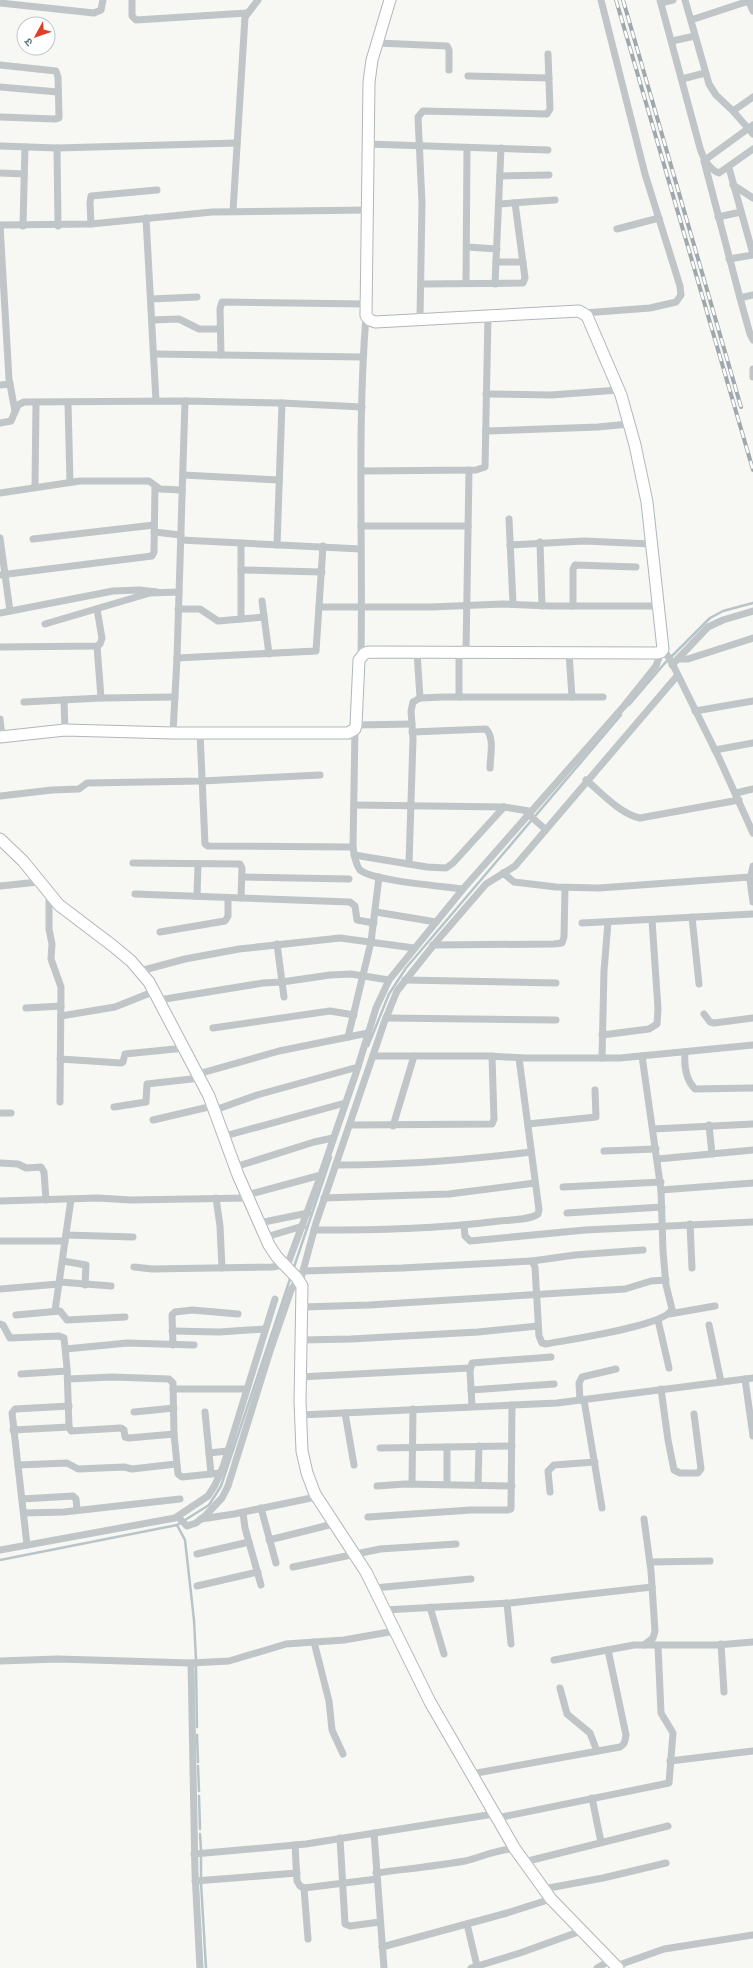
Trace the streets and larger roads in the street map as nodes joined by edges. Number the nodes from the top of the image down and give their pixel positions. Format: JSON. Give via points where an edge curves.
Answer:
{"nodes":[{"id":1,"x":103,"y":0,"type":"edge"},
{"id":2,"x":132,"y":0,"type":"edge"},
{"id":3,"x":258,"y":0,"type":"edge"},
{"id":4,"x":390,"y":0,"type":"edge"},
{"id":5,"x":601,"y":0,"type":"edge"},
{"id":6,"x":673,"y":0,"type":"edge"},
{"id":7,"x":685,"y":0,"type":"edge"},
{"id":8,"x":749,"y":0,"type":"edge"},
{"id":9,"x":0,"y":2,"type":"edge"},
{"id":10,"x":661,"y":2,"type":"edge"},
{"id":11,"x":753,"y":11,"type":"edge"},
{"id":12,"x":247,"y":13,"type":"junction"},
{"id":13,"x":691,"y":20,"type":"junction"},
{"id":14,"x":695,"y":36,"type":"junction"},
{"id":15,"x":672,"y":41,"type":"junction"},
{"id":16,"x":378,"y":42,"type":"junction"},
{"id":17,"x":548,"y":54,"type":"dead end"},
{"id":18,"x":0,"y":65,"type":"edge"},
{"id":19,"x":449,"y":70,"type":"dead end"},
{"id":20,"x":705,"y":74,"type":"junction"},
{"id":21,"x":468,"y":76,"type":"dead end"},
{"id":22,"x":549,"y":78,"type":"junction"},
{"id":23,"x":682,"y":79,"type":"junction"},
{"id":24,"x":0,"y":88,"type":"edge"},
{"id":25,"x":58,"y":92,"type":"junction"},
{"id":26,"x":753,"y":97,"type":"edge"},
{"id":27,"x":734,"y":111,"type":"junction"},
{"id":28,"x":0,"y":117,"type":"edge"},
{"id":29,"x":750,"y":126,"type":"edge"},
{"id":30,"x":753,"y":134,"type":"edge"},
{"id":31,"x":237,"y":143,"type":"junction"},
{"id":32,"x":367,"y":144,"type":"junction"},
{"id":33,"x":0,"y":146,"type":"edge"},
{"id":34,"x":418,"y":146,"type":"junction"},
{"id":35,"x":26,"y":147,"type":"junction"},
{"id":36,"x":57,"y":148,"type":"junction"},
{"id":37,"x":467,"y":148,"type":"junction"},
{"id":38,"x":501,"y":148,"type":"junction"},
{"id":39,"x":548,"y":150,"type":"dead end"},
{"id":40,"x":753,"y":150,"type":"edge"},
{"id":41,"x":704,"y":158,"type":"junction"},
{"id":42,"x":729,"y":168,"type":"junction"},
{"id":43,"x":0,"y":173,"type":"edge"},
{"id":44,"x":24,"y":174,"type":"junction"},
{"id":45,"x":549,"y":175,"type":"dead end"},
{"id":46,"x":500,"y":176,"type":"junction"},
{"id":47,"x":733,"y":185,"type":"junction"},
{"id":48,"x":157,"y":190,"type":"dead end"},
{"id":49,"x":753,"y":198,"type":"edge"},
{"id":50,"x":554,"y":200,"type":"dead end"},
{"id":51,"x":515,"y":203,"type":"junction"},
{"id":52,"x":499,"y":204,"type":"junction"},
{"id":53,"x":367,"y":210,"type":"junction"},
{"id":54,"x":233,"y":211,"type":"junction"},
{"id":55,"x":741,"y":212,"type":"junction"},
{"id":56,"x":718,"y":217,"type":"junction"},
{"id":57,"x":146,"y":218,"type":"junction"},
{"id":58,"x":659,"y":218,"type":"junction"},
{"id":59,"x":91,"y":224,"type":"junction"},
{"id":60,"x":0,"y":225,"type":"edge"},
{"id":61,"x":24,"y":226,"type":"junction"},
{"id":62,"x":58,"y":226,"type":"junction"},
{"id":63,"x":617,"y":228,"type":"dead end"},
{"id":64,"x":467,"y":247,"type":"junction"},
{"id":65,"x":497,"y":249,"type":"junction"},
{"id":66,"x":753,"y":254,"type":"edge"},
{"id":67,"x":729,"y":259,"type":"junction"},
{"id":68,"x":496,"y":262,"type":"junction"},
{"id":69,"x":523,"y":262,"type":"junction"},
{"id":70,"x":466,"y":283,"type":"junction"},
{"id":71,"x":421,"y":284,"type":"junction"},
{"id":72,"x":495,"y":284,"type":"junction"},
{"id":73,"x":753,"y":295,"type":"edge"},
{"id":74,"x":197,"y":297,"type":"dead end"},
{"id":75,"x":740,"y":298,"type":"junction"},
{"id":76,"x":151,"y":299,"type":"junction"},
{"id":77,"x":365,"y":304,"type":"junction"},
{"id":78,"x":584,"y":313,"type":"junction"},
{"id":79,"x":488,"y":315,"type":"junction"},
{"id":80,"x":366,"y":316,"type":"junction"},
{"id":81,"x":420,"y":319,"type":"junction"},
{"id":82,"x":152,"y":320,"type":"junction"},
{"id":83,"x":220,"y":329,"type":"junction"},
{"id":84,"x":753,"y":340,"type":"edge"},
{"id":85,"x":154,"y":354,"type":"junction"},
{"id":86,"x":221,"y":356,"type":"junction"},
{"id":87,"x":363,"y":357,"type":"junction"},
{"id":88,"x":753,"y":369,"type":"edge"},
{"id":89,"x":753,"y":377,"type":"edge"},
{"id":90,"x":10,"y":384,"type":"junction"},
{"id":91,"x":0,"y":385,"type":"edge"},
{"id":92,"x":619,"y":390,"type":"junction"},
{"id":93,"x":486,"y":394,"type":"junction"},
{"id":94,"x":156,"y":401,"type":"junction"},
{"id":95,"x":185,"y":401,"type":"junction"},
{"id":96,"x":36,"y":403,"type":"junction"},
{"id":97,"x":68,"y":403,"type":"junction"},
{"id":98,"x":282,"y":403,"type":"junction"},
{"id":99,"x":362,"y":408,"type":"junction"},
{"id":100,"x":15,"y":411,"type":"junction"},
{"id":101,"x":0,"y":423,"type":"edge"},
{"id":102,"x":629,"y":424,"type":"junction"},
{"id":103,"x":486,"y":431,"type":"junction"},
{"id":104,"x":469,"y":470,"type":"junction"},
{"id":105,"x":362,"y":471,"type":"junction"},
{"id":106,"x":183,"y":475,"type":"junction"},
{"id":107,"x":279,"y":480,"type":"junction"},
{"id":108,"x":70,"y":482,"type":"junction"},
{"id":109,"x":35,"y":486,"type":"junction"},
{"id":110,"x":155,"y":487,"type":"junction"},
{"id":111,"x":182,"y":490,"type":"junction"},
{"id":112,"x":0,"y":493,"type":"edge"},
{"id":113,"x":509,"y":519,"type":"dead end"},
{"id":114,"x":361,"y":526,"type":"junction"},
{"id":115,"x":468,"y":526,"type":"junction"},
{"id":116,"x":154,"y":529,"type":"junction"},
{"id":117,"x":181,"y":537,"type":"junction"},
{"id":118,"x":0,"y":538,"type":"edge"},
{"id":119,"x":33,"y":540,"type":"dead end"},
{"id":120,"x":540,"y":542,"type":"junction"},
{"id":121,"x":241,"y":544,"type":"junction"},
{"id":122,"x":651,"y":544,"type":"junction"},
{"id":123,"x":276,"y":545,"type":"junction"},
{"id":124,"x":510,"y":545,"type":"junction"},
{"id":125,"x":323,"y":546,"type":"junction"},
{"id":126,"x":361,"y":549,"type":"junction"},
{"id":127,"x":636,"y":567,"type":"dead end"},
{"id":128,"x":241,"y":570,"type":"junction"},
{"id":129,"x":322,"y":572,"type":"junction"},
{"id":130,"x":2,"y":575,"type":"edge"},
{"id":131,"x":157,"y":592,"type":"junction"},
{"id":132,"x":179,"y":592,"type":"junction"},
{"id":133,"x":262,"y":601,"type":"dead end"},
{"id":134,"x":513,"y":604,"type":"junction"},
{"id":135,"x":466,"y":605,"type":"junction"},
{"id":136,"x":542,"y":606,"type":"junction"},
{"id":137,"x":574,"y":606,"type":"junction"},
{"id":138,"x":659,"y":606,"type":"junction"},
{"id":139,"x":178,"y":608,"type":"junction"},
{"id":140,"x":319,"y":608,"type":"junction"},
{"id":141,"x":362,"y":608,"type":"junction"},
{"id":142,"x":97,"y":609,"type":"junction"},
{"id":143,"x":10,"y":611,"type":"junction"},
{"id":144,"x":753,"y":611,"type":"edge"},
{"id":145,"x":0,"y":613,"type":"edge"},
{"id":146,"x":264,"y":617,"type":"junction"},
{"id":147,"x":241,"y":619,"type":"junction"},
{"id":148,"x":45,"y":624,"type":"dead end"},
{"id":149,"x":753,"y":638,"type":"edge"},
{"id":150,"x":97,"y":646,"type":"junction"},
{"id":151,"x":0,"y":647,"type":"edge"},
{"id":152,"x":417,"y":652,"type":"junction"},
{"id":153,"x":463,"y":652,"type":"junction"},
{"id":154,"x":569,"y":653,"type":"junction"},
{"id":155,"x":269,"y":654,"type":"junction"},
{"id":156,"x":361,"y":657,"type":"junction"},
{"id":157,"x":669,"y":657,"type":"junction"},
{"id":158,"x":178,"y":658,"type":"junction"},
{"id":159,"x":677,"y":676,"type":"junction"},
{"id":160,"x":459,"y":697,"type":"junction"},
{"id":161,"x":572,"y":697,"type":"junction"},
{"id":162,"x":603,"y":697,"type":"dead end"},
{"id":163,"x":101,"y":698,"type":"junction"},
{"id":164,"x":175,"y":698,"type":"junction"},
{"id":165,"x":420,"y":698,"type":"junction"},
{"id":166,"x":64,"y":700,"type":"junction"},
{"id":167,"x":753,"y":701,"type":"edge"},
{"id":168,"x":24,"y":702,"type":"dead end"},
{"id":169,"x":694,"y":712,"type":"junction"},
{"id":170,"x":0,"y":719,"type":"edge"},
{"id":171,"x":356,"y":727,"type":"junction"},
{"id":172,"x":412,"y":728,"type":"junction"},
{"id":173,"x":65,"y":730,"type":"junction"},
{"id":174,"x":173,"y":733,"type":"junction"},
{"id":175,"x":200,"y":733,"type":"junction"},
{"id":176,"x":1,"y":737,"type":"edge"},
{"id":177,"x":753,"y":743,"type":"edge"},
{"id":178,"x":715,"y":750,"type":"junction"},
{"id":179,"x":490,"y":768,"type":"dead end"},
{"id":180,"x":320,"y":775,"type":"dead end"},
{"id":181,"x":586,"y":780,"type":"junction"},
{"id":182,"x":202,"y":781,"type":"junction"},
{"id":183,"x":753,"y":789,"type":"edge"},
{"id":184,"x":736,"y":793,"type":"junction"},
{"id":185,"x":0,"y":796,"type":"edge"},
{"id":186,"x":739,"y":800,"type":"junction"},
{"id":187,"x":354,"y":805,"type":"junction"},
{"id":188,"x":410,"y":806,"type":"junction"},
{"id":189,"x":504,"y":807,"type":"junction"},
{"id":190,"x":529,"y":814,"type":"junction"},
{"id":191,"x":546,"y":829,"type":"junction"},
{"id":192,"x":753,"y":833,"type":"edge"},
{"id":193,"x":0,"y":839,"type":"edge"},
{"id":194,"x":353,"y":847,"type":"junction"},
{"id":195,"x":354,"y":855,"type":"junction"},
{"id":196,"x":133,"y":863,"type":"dead end"},
{"id":197,"x":198,"y":864,"type":"junction"},
{"id":198,"x":409,"y":864,"type":"junction"},
{"id":199,"x":753,"y":866,"type":"edge"},
{"id":200,"x":502,"y":874,"type":"junction"},
{"id":201,"x":242,"y":877,"type":"junction"},
{"id":202,"x":379,"y":877,"type":"junction"},
{"id":203,"x":750,"y":877,"type":"junction"},
{"id":204,"x":349,"y":879,"type":"dead end"},
{"id":205,"x":38,"y":882,"type":"junction"},
{"id":206,"x":0,"y":886,"type":"edge"},
{"id":207,"x":565,"y":888,"type":"junction"},
{"id":208,"x":462,"y":889,"type":"junction"},
{"id":209,"x":135,"y":894,"type":"dead end"},
{"id":210,"x":49,"y":895,"type":"junction"},
{"id":211,"x":197,"y":896,"type":"junction"},
{"id":212,"x":228,"y":898,"type":"junction"},
{"id":213,"x":241,"y":898,"type":"junction"},
{"id":214,"x":753,"y":902,"type":"edge"},
{"id":215,"x":376,"y":912,"type":"junction"},
{"id":216,"x":753,"y":914,"type":"edge"},
{"id":217,"x":692,"y":917,"type":"junction"},
{"id":218,"x":652,"y":920,"type":"junction"},
{"id":219,"x":436,"y":922,"type":"junction"},
{"id":220,"x":608,"y":922,"type":"junction"},
{"id":221,"x":374,"y":923,"type":"junction"},
{"id":222,"x":582,"y":923,"type":"dead end"},
{"id":223,"x":160,"y":932,"type":"dead end"},
{"id":224,"x":372,"y":942,"type":"junction"},
{"id":225,"x":277,"y":944,"type":"junction"},
{"id":226,"x":433,"y":945,"type":"junction"},
{"id":227,"x":414,"y":948,"type":"junction"},
{"id":228,"x":140,"y":971,"type":"junction"},
{"id":229,"x":364,"y":976,"type":"junction"},
{"id":230,"x":389,"y":980,"type":"junction"},
{"id":231,"x":405,"y":980,"type":"junction"},
{"id":232,"x":282,"y":982,"type":"junction"},
{"id":233,"x":556,"y":982,"type":"dead end"},
{"id":234,"x":699,"y":984,"type":"dead end"},
{"id":235,"x":157,"y":996,"type":"junction"},
{"id":236,"x":284,"y":997,"type":"dead end"},
{"id":237,"x":61,"y":1006,"type":"junction"},
{"id":238,"x":26,"y":1008,"type":"dead end"},
{"id":239,"x":704,"y":1014,"type":"dead end"},
{"id":240,"x":354,"y":1015,"type":"junction"},
{"id":241,"x":61,"y":1016,"type":"junction"},
{"id":242,"x":386,"y":1018,"type":"junction"},
{"id":243,"x":753,"y":1018,"type":"edge"},
{"id":244,"x":556,"y":1020,"type":"dead end"},
{"id":245,"x":213,"y":1028,"type":"dead end"},
{"id":246,"x":368,"y":1033,"type":"junction"},
{"id":247,"x":602,"y":1035,"type":"junction"},
{"id":248,"x":348,"y":1037,"type":"junction"},
{"id":249,"x":753,"y":1044,"type":"edge"},
{"id":250,"x":184,"y":1048,"type":"junction"},
{"id":251,"x":685,"y":1052,"type":"junction"},
{"id":252,"x":373,"y":1056,"type":"junction"},
{"id":253,"x":414,"y":1056,"type":"junction"},
{"id":254,"x":492,"y":1056,"type":"junction"},
{"id":255,"x":642,"y":1056,"type":"junction"},
{"id":256,"x":518,"y":1058,"type":"junction"},
{"id":257,"x":602,"y":1058,"type":"junction"},
{"id":258,"x":60,"y":1059,"type":"junction"},
{"id":259,"x":358,"y":1067,"type":"junction"},
{"id":260,"x":199,"y":1076,"type":"junction"},
{"id":261,"x":753,"y":1088,"type":"edge"},
{"id":262,"x":595,"y":1090,"type":"dead end"},
{"id":263,"x":60,"y":1102,"type":"dead end"},
{"id":264,"x":345,"y":1103,"type":"junction"},
{"id":265,"x":114,"y":1107,"type":"dead end"},
{"id":266,"x":214,"y":1108,"type":"junction"},
{"id":267,"x":0,"y":1113,"type":"edge"},
{"id":268,"x":10,"y":1113,"type":"dead end"},
{"id":269,"x":153,"y":1120,"type":"dead end"},
{"id":270,"x":528,"y":1124,"type":"junction"},
{"id":271,"x":753,"y":1124,"type":"edge"},
{"id":272,"x":350,"y":1125,"type":"junction"},
{"id":273,"x":709,"y":1125,"type":"junction"},
{"id":274,"x":393,"y":1126,"type":"junction"},
{"id":275,"x":653,"y":1129,"type":"junction"},
{"id":276,"x":225,"y":1136,"type":"junction"},
{"id":277,"x":333,"y":1138,"type":"junction"},
{"id":278,"x":656,"y":1149,"type":"junction"},
{"id":279,"x":753,"y":1150,"type":"edge"},
{"id":280,"x":604,"y":1151,"type":"dead end"},
{"id":281,"x":531,"y":1152,"type":"junction"},
{"id":282,"x":712,"y":1154,"type":"junction"},
{"id":283,"x":658,"y":1159,"type":"junction"},
{"id":284,"x":0,"y":1163,"type":"edge"},
{"id":285,"x":336,"y":1165,"type":"junction"},
{"id":286,"x":235,"y":1167,"type":"junction"},
{"id":287,"x":321,"y":1174,"type":"junction"},
{"id":288,"x":660,"y":1182,"type":"junction"},
{"id":289,"x":753,"y":1183,"type":"edge"},
{"id":290,"x":535,"y":1184,"type":"junction"},
{"id":291,"x":563,"y":1187,"type":"dead end"},
{"id":292,"x":662,"y":1190,"type":"junction"},
{"id":293,"x":248,"y":1197,"type":"junction"},
{"id":294,"x":216,"y":1198,"type":"junction"},
{"id":295,"x":324,"y":1198,"type":"junction"},
{"id":296,"x":71,"y":1199,"type":"junction"},
{"id":297,"x":46,"y":1200,"type":"junction"},
{"id":298,"x":0,"y":1202,"type":"edge"},
{"id":299,"x":662,"y":1207,"type":"junction"},
{"id":300,"x":308,"y":1212,"type":"junction"},
{"id":301,"x":567,"y":1213,"type":"dead end"},
{"id":302,"x":753,"y":1222,"type":"edge"},
{"id":303,"x":259,"y":1223,"type":"junction"},
{"id":304,"x":690,"y":1224,"type":"junction"},
{"id":305,"x":464,"y":1225,"type":"junction"},
{"id":306,"x":303,"y":1226,"type":"junction"},
{"id":307,"x":663,"y":1226,"type":"junction"},
{"id":308,"x":314,"y":1230,"type":"junction"},
{"id":309,"x":133,"y":1237,"type":"dead end"},
{"id":310,"x":266,"y":1237,"type":"junction"},
{"id":311,"x":66,"y":1238,"type":"junction"},
{"id":312,"x":0,"y":1241,"type":"edge"},
{"id":313,"x":643,"y":1250,"type":"dead end"},
{"id":314,"x":63,"y":1261,"type":"junction"},
{"id":315,"x":532,"y":1261,"type":"junction"},
{"id":316,"x":287,"y":1266,"type":"junction"},
{"id":317,"x":134,"y":1267,"type":"dead end"},
{"id":318,"x":222,"y":1268,"type":"junction"},
{"id":319,"x":692,"y":1268,"type":"dead end"},
{"id":320,"x":300,"y":1278,"type":"junction"},
{"id":321,"x":666,"y":1280,"type":"junction"},
{"id":322,"x":59,"y":1283,"type":"junction"},
{"id":323,"x":85,"y":1285,"type":"junction"},
{"id":324,"x":111,"y":1286,"type":"dead end"},
{"id":325,"x":0,"y":1289,"type":"edge"},
{"id":326,"x":536,"y":1294,"type":"junction"},
{"id":327,"x":275,"y":1299,"type":"dead end"},
{"id":328,"x":715,"y":1306,"type":"dead end"},
{"id":329,"x":302,"y":1307,"type":"junction"},
{"id":330,"x":55,"y":1311,"type":"junction"},
{"id":331,"x":16,"y":1314,"type":"dead end"},
{"id":332,"x":238,"y":1314,"type":"dead end"},
{"id":333,"x":669,"y":1314,"type":"junction"},
{"id":334,"x":125,"y":1317,"type":"dead end"},
{"id":335,"x":658,"y":1320,"type":"junction"},
{"id":336,"x":0,"y":1324,"type":"edge"},
{"id":337,"x":708,"y":1325,"type":"dead end"},
{"id":338,"x":538,"y":1326,"type":"junction"},
{"id":339,"x":265,"y":1329,"type":"junction"},
{"id":340,"x":172,"y":1331,"type":"junction"},
{"id":341,"x":302,"y":1340,"type":"junction"},
{"id":342,"x":173,"y":1345,"type":"junction"},
{"id":343,"x":194,"y":1345,"type":"dead end"},
{"id":344,"x":66,"y":1349,"type":"junction"},
{"id":345,"x":551,"y":1357,"type":"dead end"},
{"id":346,"x":470,"y":1368,"type":"junction"},
{"id":347,"x":669,"y":1368,"type":"dead end"},
{"id":348,"x":616,"y":1369,"type":"dead end"},
{"id":349,"x":67,"y":1371,"type":"junction"},
{"id":350,"x":21,"y":1374,"type":"dead end"},
{"id":351,"x":300,"y":1377,"type":"junction"},
{"id":352,"x":68,"y":1379,"type":"junction"},
{"id":353,"x":749,"y":1379,"type":"edge"},
{"id":354,"x":721,"y":1382,"type":"junction"},
{"id":355,"x":554,"y":1384,"type":"dead end"},
{"id":356,"x":173,"y":1389,"type":"junction"},
{"id":357,"x":245,"y":1389,"type":"junction"},
{"id":358,"x":661,"y":1389,"type":"junction"},
{"id":359,"x":471,"y":1390,"type":"junction"},
{"id":360,"x":582,"y":1400,"type":"junction"},
{"id":361,"x":512,"y":1405,"type":"junction"},
{"id":362,"x":69,"y":1406,"type":"junction"},
{"id":363,"x":472,"y":1406,"type":"junction"},
{"id":364,"x":174,"y":1408,"type":"junction"},
{"id":365,"x":414,"y":1409,"type":"junction"},
{"id":366,"x":134,"y":1412,"type":"dead end"},
{"id":367,"x":205,"y":1412,"type":"dead end"},
{"id":368,"x":345,"y":1413,"type":"junction"},
{"id":369,"x":694,"y":1414,"type":"dead end"},
{"id":370,"x":300,"y":1415,"type":"junction"},
{"id":371,"x":70,"y":1427,"type":"junction"},
{"id":372,"x":13,"y":1430,"type":"junction"},
{"id":373,"x":174,"y":1434,"type":"junction"},
{"id":374,"x":753,"y":1436,"type":"edge"},
{"id":375,"x":479,"y":1446,"type":"junction"},
{"id":376,"x":512,"y":1446,"type":"junction"},
{"id":377,"x":447,"y":1447,"type":"junction"},
{"id":378,"x":380,"y":1448,"type":"dead end"},
{"id":379,"x":413,"y":1448,"type":"junction"},
{"id":380,"x":227,"y":1451,"type":"junction"},
{"id":381,"x":209,"y":1452,"type":"junction"},
{"id":382,"x":595,"y":1462,"type":"junction"},
{"id":383,"x":176,"y":1464,"type":"junction"},
{"id":384,"x":354,"y":1465,"type":"dead end"},
{"id":385,"x":18,"y":1466,"type":"junction"},
{"id":386,"x":220,"y":1473,"type":"junction"},
{"id":387,"x":211,"y":1474,"type":"junction"},
{"id":388,"x":412,"y":1484,"type":"junction"},
{"id":389,"x":447,"y":1484,"type":"junction"},
{"id":390,"x":478,"y":1485,"type":"junction"},
{"id":391,"x":377,"y":1486,"type":"dead end"},
{"id":392,"x":512,"y":1486,"type":"junction"},
{"id":393,"x":550,"y":1492,"type":"dead end"},
{"id":394,"x":316,"y":1497,"type":"junction"},
{"id":395,"x":22,"y":1499,"type":"junction"},
{"id":396,"x":180,"y":1499,"type":"dead end"},
{"id":397,"x":260,"y":1508,"type":"junction"},
{"id":398,"x":602,"y":1508,"type":"dead end"},
{"id":399,"x":77,"y":1510,"type":"junction"},
{"id":400,"x":243,"y":1512,"type":"junction"},
{"id":401,"x":24,"y":1513,"type":"junction"},
{"id":402,"x":368,"y":1517,"type":"dead end"},
{"id":403,"x":201,"y":1519,"type":"junction"},
{"id":404,"x":644,"y":1519,"type":"dead end"},
{"id":405,"x":181,"y":1520,"type":"junction"},
{"id":406,"x":333,"y":1524,"type":"junction"},
{"id":407,"x":269,"y":1540,"type":"junction"},
{"id":408,"x":249,"y":1542,"type":"junction"},
{"id":409,"x":456,"y":1544,"type":"dead end"},
{"id":410,"x":27,"y":1545,"type":"junction"},
{"id":411,"x":0,"y":1550,"type":"edge"},
{"id":412,"x":197,"y":1554,"type":"dead end"},
{"id":413,"x":354,"y":1554,"type":"junction"},
{"id":414,"x":710,"y":1561,"type":"dead end"},
{"id":415,"x":650,"y":1562,"type":"junction"},
{"id":416,"x":276,"y":1563,"type":"dead end"},
{"id":417,"x":293,"y":1567,"type":"dead end"},
{"id":418,"x":258,"y":1572,"type":"junction"},
{"id":419,"x":471,"y":1579,"type":"dead end"},
{"id":420,"x":261,"y":1585,"type":"dead end"},
{"id":421,"x":197,"y":1586,"type":"dead end"},
{"id":422,"x":652,"y":1587,"type":"junction"},
{"id":423,"x":374,"y":1588,"type":"junction"},
{"id":424,"x":507,"y":1603,"type":"junction"},
{"id":425,"x":430,"y":1607,"type":"junction"},
{"id":426,"x":385,"y":1610,"type":"junction"},
{"id":427,"x":395,"y":1631,"type":"junction"},
{"id":428,"x":314,"y":1642,"type":"junction"},
{"id":429,"x":753,"y":1642,"type":"edge"},
{"id":430,"x":511,"y":1644,"type":"dead end"},
{"id":431,"x":721,"y":1644,"type":"junction"},
{"id":432,"x":644,"y":1645,"type":"junction"},
{"id":433,"x":658,"y":1646,"type":"junction"},
{"id":434,"x":608,"y":1650,"type":"junction"},
{"id":435,"x":444,"y":1654,"type":"dead end"},
{"id":436,"x":554,"y":1660,"type":"dead end"},
{"id":437,"x":0,"y":1661,"type":"edge"},
{"id":438,"x":191,"y":1663,"type":"junction"},
{"id":439,"x":560,"y":1688,"type":"dead end"},
{"id":440,"x":724,"y":1692,"type":"dead end"},
{"id":441,"x":753,"y":1751,"type":"edge"},
{"id":442,"x":597,"y":1752,"type":"junction"},
{"id":443,"x":343,"y":1754,"type":"dead end"},
{"id":444,"x":670,"y":1761,"type":"junction"},
{"id":445,"x":471,"y":1774,"type":"junction"},
{"id":446,"x":592,"y":1798,"type":"junction"},
{"id":447,"x":495,"y":1816,"type":"junction"},
{"id":448,"x":668,"y":1826,"type":"dead end"},
{"id":449,"x":374,"y":1833,"type":"junction"},
{"id":450,"x":340,"y":1838,"type":"junction"},
{"id":451,"x":601,"y":1842,"type":"junction"},
{"id":452,"x":295,"y":1845,"type":"junction"},
{"id":453,"x":515,"y":1849,"type":"junction"},
{"id":454,"x":194,"y":1854,"type":"junction"},
{"id":455,"x":524,"y":1862,"type":"junction"},
{"id":456,"x":666,"y":1863,"type":"dead end"},
{"id":457,"x":297,"y":1874,"type":"junction"},
{"id":458,"x":377,"y":1876,"type":"junction"},
{"id":459,"x":195,"y":1882,"type":"junction"},
{"id":460,"x":344,"y":1883,"type":"junction"},
{"id":461,"x":304,"y":1888,"type":"junction"},
{"id":462,"x":543,"y":1888,"type":"junction"},
{"id":463,"x":551,"y":1899,"type":"junction"},
{"id":464,"x":380,"y":1922,"type":"junction"},
{"id":465,"x":467,"y":1924,"type":"junction"},
{"id":466,"x":581,"y":1931,"type":"junction"},
{"id":467,"x":753,"y":1935,"type":"edge"},
{"id":468,"x":308,"y":1939,"type":"dead end"},
{"id":469,"x":382,"y":1947,"type":"junction"},
{"id":470,"x":615,"y":1965,"type":"edge"},
{"id":471,"x":474,"y":1967,"type":"edge"},
{"id":472,"x":200,"y":1968,"type":"edge"},
{"id":473,"x":384,"y":1968,"type":"edge"},
{"id":474,"x":597,"y":1968,"type":"edge"}],
"edges":[{"from":1,"to":9,"type":"street","via":[[101,10],[94,13]]},
{"from":2,"to":12,"type":"street","via":[[132,16],[136,20]]},
{"from":3,"to":12,"type":"street"},
{"from":4,"to":16,"type":"street"},
{"from":5,"to":58,"type":"street","via":[[645,174]]},
{"from":6,"to":10,"type":"street"},
{"from":7,"to":13,"type":"street"},
{"from":8,"to":11,"type":"street"},
{"from":8,"to":13,"type":"street"},
{"from":10,"to":15,"type":"street"},
{"from":12,"to":31,"type":"street"},
{"from":13,"to":14,"type":"street"},
{"from":14,"to":15,"type":"street"},
{"from":14,"to":20,"type":"street"},
{"from":15,"to":23,"type":"street"},
{"from":16,"to":19,"type":"street","via":[[447,46]]},
{"from":16,"to":32,"type":"street","via":[[370,69]]},
{"from":17,"to":22,"type":"street"},
{"from":18,"to":25,"type":"street","via":[[53,69],[58,74]]},
{"from":20,"to":23,"type":"street"},
{"from":20,"to":27,"type":"street","via":[[713,90]]},
{"from":21,"to":22,"type":"street"},
{"from":22,"to":34,"type":"street","via":[[550,109],[547,114],[424,112],[418,117]]},
{"from":23,"to":41,"type":"street"},
{"from":24,"to":25,"type":"street"},
{"from":25,"to":28,"type":"street","via":[[57,119]]},
{"from":26,"to":27,"type":"street"},
{"from":27,"to":29,"type":"street"},
{"from":29,"to":30,"type":"street"},
{"from":29,"to":41,"type":"street"},
{"from":31,"to":36,"type":"street"},
{"from":31,"to":54,"type":"street"},
{"from":32,"to":34,"type":"street"},
{"from":32,"to":53,"type":"street"},
{"from":33,"to":35,"type":"street"},
{"from":34,"to":37,"type":"street"},
{"from":34,"to":71,"type":"street","via":[[422,203]]},
{"from":35,"to":36,"type":"street"},
{"from":35,"to":44,"type":"street"},
{"from":36,"to":62,"type":"street"},
{"from":37,"to":38,"type":"street"},
{"from":37,"to":64,"type":"street"},
{"from":38,"to":39,"type":"street"},
{"from":38,"to":46,"type":"street"},
{"from":40,"to":42,"type":"street"},
{"from":41,"to":42,"type":"street","via":[[716,172],[720,173]]},
{"from":41,"to":56,"type":"street"},
{"from":42,"to":47,"type":"street"},
{"from":43,"to":44,"type":"street"},
{"from":44,"to":61,"type":"street"},
{"from":45,"to":46,"type":"street"},
{"from":46,"to":52,"type":"street"},
{"from":47,"to":49,"type":"street"},
{"from":47,"to":55,"type":"street"},
{"from":48,"to":59,"type":"street","via":[[91,196]]},
{"from":50,"to":51,"type":"street"},
{"from":51,"to":52,"type":"street"},
{"from":51,"to":69,"type":"street"},
{"from":52,"to":65,"type":"street"},
{"from":53,"to":54,"type":"street"},
{"from":53,"to":77,"type":"street"},
{"from":54,"to":57,"type":"street"},
{"from":55,"to":56,"type":"street"},
{"from":55,"to":66,"type":"street"},
{"from":56,"to":67,"type":"street"},
{"from":57,"to":59,"type":"street"},
{"from":57,"to":76,"type":"street"},
{"from":58,"to":63,"type":"street"},
{"from":58,"to":78,"type":"street","via":[[680,286],[680,299],[658,307]]},
{"from":59,"to":62,"type":"street"},
{"from":60,"to":61,"type":"street"},
{"from":60,"to":90,"type":"street"},
{"from":61,"to":62,"type":"street"},
{"from":64,"to":65,"type":"street"},
{"from":64,"to":70,"type":"street"},
{"from":65,"to":68,"type":"street"},
{"from":66,"to":67,"type":"street"},
{"from":67,"to":75,"type":"street"},
{"from":68,"to":69,"type":"street"},
{"from":68,"to":72,"type":"street"},
{"from":69,"to":72,"type":"street","via":[[523,283]]},
{"from":70,"to":71,"type":"street"},
{"from":70,"to":72,"type":"street"},
{"from":71,"to":81,"type":"street"},
{"from":73,"to":75,"type":"street"},
{"from":74,"to":76,"type":"street"},
{"from":75,"to":84,"type":"street"},
{"from":76,"to":82,"type":"street"},
{"from":77,"to":80,"type":"street"},
{"from":77,"to":83,"type":"street","via":[[226,301],[222,302],[220,309]]},
{"from":78,"to":79,"type":"street","via":[[579,311]]},
{"from":78,"to":92,"type":"street","via":[[590,321]]},
{"from":79,"to":81,"type":"street"},
{"from":79,"to":93,"type":"street"},
{"from":80,"to":81,"type":"street","via":[[375,322]]},
{"from":80,"to":87,"type":"street"},
{"from":82,"to":83,"type":"street","via":[[179,319],[199,330]]},
{"from":82,"to":85,"type":"street"},
{"from":83,"to":86,"type":"street"},
{"from":85,"to":86,"type":"street"},
{"from":85,"to":94,"type":"street"},
{"from":86,"to":87,"type":"street"},
{"from":87,"to":99,"type":"street"},
{"from":88,"to":89,"type":"street"},
{"from":90,"to":91,"type":"street"},
{"from":90,"to":100,"type":"street"},
{"from":92,"to":93,"type":"street","via":[[551,395]]},
{"from":92,"to":102,"type":"street"},
{"from":93,"to":103,"type":"street"},
{"from":94,"to":95,"type":"street"},
{"from":94,"to":97,"type":"street"},
{"from":95,"to":98,"type":"street"},
{"from":95,"to":106,"type":"street"},
{"from":96,"to":97,"type":"street"},
{"from":96,"to":100,"type":"street","via":[[20,403]]},
{"from":96,"to":109,"type":"street"},
{"from":97,"to":108,"type":"street"},
{"from":98,"to":99,"type":"street"},
{"from":98,"to":107,"type":"street"},
{"from":99,"to":105,"type":"street"},
{"from":100,"to":101,"type":"street","via":[[11,421]]},
{"from":102,"to":103,"type":"street"},
{"from":102,"to":122,"type":"street","via":[[645,494]]},
{"from":103,"to":104,"type":"street","via":[[485,467],[481,470]]},
{"from":104,"to":105,"type":"street"},
{"from":104,"to":115,"type":"street"},
{"from":105,"to":114,"type":"street"},
{"from":106,"to":107,"type":"street"},
{"from":106,"to":111,"type":"street"},
{"from":107,"to":123,"type":"street"},
{"from":108,"to":109,"type":"street"},
{"from":108,"to":110,"type":"street","via":[[149,481]]},
{"from":109,"to":112,"type":"street"},
{"from":110,"to":111,"type":"street","via":[[160,490]]},
{"from":110,"to":116,"type":"street"},
{"from":111,"to":117,"type":"street"},
{"from":113,"to":124,"type":"street"},
{"from":114,"to":115,"type":"street"},
{"from":114,"to":126,"type":"street"},
{"from":115,"to":135,"type":"street"},
{"from":116,"to":117,"type":"street"},
{"from":116,"to":119,"type":"street"},
{"from":116,"to":130,"type":"street","via":[[153,555],[149,557]]},
{"from":117,"to":121,"type":"street"},
{"from":117,"to":132,"type":"street"},
{"from":118,"to":130,"type":"street"},
{"from":120,"to":122,"type":"street"},
{"from":120,"to":124,"type":"street"},
{"from":120,"to":136,"type":"street"},
{"from":121,"to":123,"type":"street"},
{"from":121,"to":128,"type":"street"},
{"from":122,"to":138,"type":"street"},
{"from":123,"to":125,"type":"street"},
{"from":124,"to":134,"type":"street"},
{"from":125,"to":126,"type":"street"},
{"from":125,"to":129,"type":"street"},
{"from":126,"to":141,"type":"street"},
{"from":127,"to":137,"type":"street","via":[[575,565]]},
{"from":128,"to":129,"type":"street"},
{"from":128,"to":147,"type":"street"},
{"from":129,"to":140,"type":"street"},
{"from":130,"to":143,"type":"street"},
{"from":131,"to":132,"type":"street"},
{"from":131,"to":142,"type":"street"},
{"from":131,"to":143,"type":"street","via":[[113,591]]},
{"from":132,"to":139,"type":"street"},
{"from":133,"to":146,"type":"street"},
{"from":134,"to":135,"type":"street"},
{"from":134,"to":136,"type":"street"},
{"from":135,"to":141,"type":"street"},
{"from":135,"to":153,"type":"street"},
{"from":136,"to":137,"type":"street"},
{"from":137,"to":138,"type":"street"},
{"from":138,"to":157,"type":"street"},
{"from":139,"to":147,"type":"street","via":[[200,609],[218,621]]},
{"from":139,"to":158,"type":"street"},
{"from":140,"to":141,"type":"street"},
{"from":140,"to":155,"type":"street","via":[[316,651]]},
{"from":141,"to":156,"type":"street"},
{"from":142,"to":148,"type":"street"},
{"from":142,"to":150,"type":"street","via":[[102,638]]},
{"from":143,"to":145,"type":"street"},
{"from":144,"to":157,"type":"street","via":[[714,623]]},
{"from":146,"to":147,"type":"street"},
{"from":146,"to":155,"type":"street"},
{"from":149,"to":157,"type":"street","via":[[692,658]]},
{"from":150,"to":151,"type":"street"},
{"from":150,"to":163,"type":"street"},
{"from":152,"to":153,"type":"street"},
{"from":152,"to":156,"type":"street","via":[[368,652]]},
{"from":152,"to":165,"type":"street"},
{"from":153,"to":154,"type":"street"},
{"from":153,"to":160,"type":"street"},
{"from":154,"to":157,"type":"street","via":[[656,654]]},
{"from":154,"to":161,"type":"street"},
{"from":155,"to":158,"type":"street"},
{"from":156,"to":171,"type":"street"},
{"from":157,"to":159,"type":"street"},
{"from":157,"to":190,"type":"street","via":[[656,666]]},
{"from":158,"to":164,"type":"street"},
{"from":159,"to":169,"type":"street"},
{"from":159,"to":181,"type":"street"},
{"from":160,"to":161,"type":"street"},
{"from":160,"to":165,"type":"street"},
{"from":161,"to":162,"type":"street"},
{"from":163,"to":164,"type":"street"},
{"from":163,"to":166,"type":"street"},
{"from":164,"to":174,"type":"street"},
{"from":165,"to":172,"type":"street","via":[[413,702]]},
{"from":166,"to":168,"type":"street"},
{"from":166,"to":173,"type":"street"},
{"from":167,"to":169,"type":"street"},
{"from":169,"to":178,"type":"street"},
{"from":170,"to":176,"type":"street"},
{"from":171,"to":172,"type":"street"},
{"from":171,"to":175,"type":"street","via":[[348,733]]},
{"from":171,"to":187,"type":"street"},
{"from":172,"to":179,"type":"street","via":[[486,729],[491,741]]},
{"from":172,"to":188,"type":"street"},
{"from":173,"to":174,"type":"street"},
{"from":173,"to":176,"type":"street"},
{"from":174,"to":175,"type":"street"},
{"from":175,"to":182,"type":"street"},
{"from":177,"to":178,"type":"street"},
{"from":178,"to":184,"type":"street"},
{"from":180,"to":182,"type":"street"},
{"from":181,"to":186,"type":"street","via":[[616,806],[640,818]]},
{"from":181,"to":191,"type":"street"},
{"from":182,"to":185,"type":"street","via":[[86,783],[79,789]]},
{"from":182,"to":194,"type":"street","via":[[204,841],[208,846]]},
{"from":183,"to":184,"type":"street"},
{"from":184,"to":186,"type":"street"},
{"from":186,"to":192,"type":"street"},
{"from":187,"to":188,"type":"street"},
{"from":187,"to":194,"type":"street"},
{"from":188,"to":189,"type":"street"},
{"from":188,"to":198,"type":"street"},
{"from":189,"to":190,"type":"street"},
{"from":189,"to":198,"type":"street","via":[[450,866],[439,868]]},
{"from":190,"to":191,"type":"street"},
{"from":190,"to":208,"type":"street"},
{"from":191,"to":200,"type":"street","via":[[515,866]]},
{"from":193,"to":205,"type":"street","via":[[23,861]]},
{"from":194,"to":195,"type":"street"},
{"from":195,"to":198,"type":"street"},
{"from":195,"to":202,"type":"street","via":[[361,870]]},
{"from":196,"to":197,"type":"street"},
{"from":197,"to":201,"type":"street","via":[[240,864]]},
{"from":197,"to":211,"type":"street"},
{"from":199,"to":203,"type":"street"},
{"from":200,"to":207,"type":"street","via":[[514,882]]},
{"from":200,"to":226,"type":"street","via":[[486,884]]},
{"from":201,"to":204,"type":"street"},
{"from":201,"to":213,"type":"street"},
{"from":202,"to":208,"type":"street"},
{"from":202,"to":215,"type":"street"},
{"from":203,"to":207,"type":"street","via":[[600,888]]},
{"from":203,"to":214,"type":"street"},
{"from":205,"to":206,"type":"street"},
{"from":205,"to":210,"type":"street"},
{"from":207,"to":226,"type":"street","via":[[562,943]]},
{"from":208,"to":219,"type":"street"},
{"from":209,"to":211,"type":"street"},
{"from":210,"to":228,"type":"street"},
{"from":210,"to":237,"type":"street","via":[[51,959],[60,983]]},
{"from":211,"to":212,"type":"street"},
{"from":212,"to":213,"type":"street"},
{"from":212,"to":223,"type":"street","via":[[228,916],[225,921]]},
{"from":213,"to":221,"type":"street","via":[[350,902],[356,906],[357,920]]},
{"from":215,"to":219,"type":"street"},
{"from":215,"to":221,"type":"street"},
{"from":216,"to":217,"type":"street"},
{"from":217,"to":218,"type":"street"},
{"from":217,"to":234,"type":"street"},
{"from":218,"to":220,"type":"street"},
{"from":218,"to":247,"type":"street","via":[[657,1024],[649,1029]]},
{"from":219,"to":227,"type":"street"},
{"from":220,"to":222,"type":"street"},
{"from":220,"to":247,"type":"street"},
{"from":221,"to":224,"type":"street"},
{"from":224,"to":225,"type":"street","via":[[340,938]]},
{"from":224,"to":227,"type":"street"},
{"from":224,"to":229,"type":"street"},
{"from":225,"to":228,"type":"street","via":[[208,954]]},
{"from":225,"to":232,"type":"street"},
{"from":226,"to":231,"type":"street"},
{"from":227,"to":230,"type":"street"},
{"from":228,"to":235,"type":"street"},
{"from":229,"to":230,"type":"street"},
{"from":229,"to":232,"type":"street","via":[[340,974]]},
{"from":229,"to":240,"type":"street"},
{"from":230,"to":246,"type":"street","via":[[378,1001]]},
{"from":231,"to":233,"type":"street"},
{"from":231,"to":242,"type":"street"},
{"from":232,"to":235,"type":"street"},
{"from":232,"to":236,"type":"street"},
{"from":235,"to":241,"type":"street","via":[[115,1007]]},
{"from":235,"to":250,"type":"street"},
{"from":237,"to":238,"type":"street"},
{"from":237,"to":241,"type":"street"},
{"from":239,"to":243,"type":"street","via":[[714,1023]]},
{"from":240,"to":245,"type":"street","via":[[316,1013]]},
{"from":240,"to":248,"type":"street"},
{"from":241,"to":258,"type":"street"},
{"from":242,"to":244,"type":"street"},
{"from":242,"to":252,"type":"street"},
{"from":246,"to":248,"type":"street"},
{"from":246,"to":259,"type":"street"},
{"from":247,"to":257,"type":"street"},
{"from":248,"to":260,"type":"street","via":[[279,1051]]},
{"from":249,"to":251,"type":"street"},
{"from":250,"to":258,"type":"street","via":[[125,1054],[121,1063]]},
{"from":250,"to":260,"type":"street"},
{"from":251,"to":255,"type":"street"},
{"from":251,"to":261,"type":"street","via":[[685,1070],[695,1089]]},
{"from":252,"to":253,"type":"street"},
{"from":252,"to":272,"type":"street"},
{"from":253,"to":254,"type":"street"},
{"from":253,"to":274,"type":"street"},
{"from":254,"to":256,"type":"street"},
{"from":254,"to":274,"type":"street","via":[[493,1123]]},
{"from":255,"to":257,"type":"street"},
{"from":255,"to":275,"type":"street"},
{"from":256,"to":257,"type":"street"},
{"from":256,"to":270,"type":"street"},
{"from":258,"to":263,"type":"street"},
{"from":259,"to":264,"type":"street"},
{"from":259,"to":266,"type":"street"},
{"from":260,"to":265,"type":"street","via":[[147,1084],[146,1102]]},
{"from":260,"to":266,"type":"street"},
{"from":262,"to":270,"type":"street","via":[[596,1117]]},
{"from":264,"to":276,"type":"street"},
{"from":264,"to":277,"type":"street"},
{"from":266,"to":269,"type":"street"},
{"from":266,"to":276,"type":"street"},
{"from":267,"to":268,"type":"street"},
{"from":270,"to":281,"type":"street"},
{"from":271,"to":273,"type":"street"},
{"from":272,"to":274,"type":"street"},
{"from":272,"to":285,"type":"street"},
{"from":273,"to":275,"type":"street"},
{"from":273,"to":282,"type":"street"},
{"from":275,"to":278,"type":"street"},
{"from":276,"to":286,"type":"street"},
{"from":277,"to":286,"type":"street"},
{"from":277,"to":287,"type":"street"},
{"from":278,"to":280,"type":"street"},
{"from":278,"to":283,"type":"street"},
{"from":279,"to":282,"type":"street"},
{"from":281,"to":285,"type":"street","via":[[450,1162]]},
{"from":281,"to":290,"type":"street"},
{"from":282,"to":283,"type":"street"},
{"from":283,"to":288,"type":"street"},
{"from":284,"to":297,"type":"street","via":[[18,1164],[26,1168],[40,1167],[44,1172]]},
{"from":285,"to":295,"type":"street"},
{"from":286,"to":293,"type":"street"},
{"from":287,"to":293,"type":"street"},
{"from":287,"to":300,"type":"street"},
{"from":288,"to":291,"type":"street"},
{"from":288,"to":292,"type":"street"},
{"from":289,"to":292,"type":"street"},
{"from":290,"to":295,"type":"street","via":[[449,1194]]},
{"from":290,"to":305,"type":"street","via":[[539,1212],[535,1216]]},
{"from":292,"to":299,"type":"street"},
{"from":293,"to":294,"type":"street"},
{"from":293,"to":303,"type":"street"},
{"from":294,"to":296,"type":"street"},
{"from":294,"to":318,"type":"street"},
{"from":295,"to":308,"type":"street"},
{"from":296,"to":297,"type":"street"},
{"from":296,"to":311,"type":"street"},
{"from":297,"to":298,"type":"street"},
{"from":299,"to":301,"type":"street"},
{"from":299,"to":307,"type":"street"},
{"from":300,"to":303,"type":"street"},
{"from":300,"to":306,"type":"street"},
{"from":302,"to":304,"type":"street"},
{"from":303,"to":310,"type":"street"},
{"from":304,"to":307,"type":"street"},
{"from":304,"to":319,"type":"street"},
{"from":305,"to":307,"type":"street","via":[[465,1236],[470,1241],[585,1230]]},
{"from":305,"to":308,"type":"street","via":[[376,1230]]},
{"from":306,"to":310,"type":"street"},
{"from":306,"to":316,"type":"street"},
{"from":307,"to":321,"type":"street"},
{"from":308,"to":320,"type":"street"},
{"from":309,"to":311,"type":"street"},
{"from":310,"to":316,"type":"street","via":[[273,1252]]},
{"from":311,"to":312,"type":"street"},
{"from":311,"to":314,"type":"street"},
{"from":313,"to":315,"type":"street"},
{"from":314,"to":322,"type":"street"},
{"from":314,"to":323,"type":"street","via":[[86,1265]]},
{"from":315,"to":320,"type":"street","via":[[402,1268]]},
{"from":315,"to":326,"type":"street","via":[[535,1267]]},
{"from":316,"to":318,"type":"street"},
{"from":316,"to":320,"type":"street"},
{"from":317,"to":318,"type":"street"},
{"from":320,"to":329,"type":"street"},
{"from":320,"to":403,"type":"street","via":[[291,1290],[228,1486],[217,1504]]},
{"from":321,"to":326,"type":"street","via":[[625,1288]]},
{"from":321,"to":333,"type":"street","via":[[672,1309]]},
{"from":322,"to":323,"type":"street"},
{"from":322,"to":325,"type":"street"},
{"from":322,"to":330,"type":"street"},
{"from":323,"to":324,"type":"street"},
{"from":326,"to":329,"type":"street"},
{"from":326,"to":338,"type":"street"},
{"from":327,"to":339,"type":"street"},
{"from":328,"to":333,"type":"street"},
{"from":329,"to":341,"type":"street"},
{"from":330,"to":331,"type":"street"},
{"from":330,"to":334,"type":"street","via":[[62,1311],[67,1320]]},
{"from":332,"to":340,"type":"street","via":[[178,1310],[172,1315]]},
{"from":333,"to":335,"type":"street"},
{"from":335,"to":338,"type":"street","via":[[626,1329],[546,1344],[540,1341]]},
{"from":335,"to":347,"type":"street"},
{"from":336,"to":344,"type":"street","via":[[4,1325],[10,1338],[62,1336]]},
{"from":337,"to":354,"type":"street"},
{"from":338,"to":341,"type":"street","via":[[478,1332]]},
{"from":339,"to":340,"type":"street","via":[[219,1332]]},
{"from":339,"to":357,"type":"street"},
{"from":340,"to":342,"type":"street"},
{"from":341,"to":351,"type":"street"},
{"from":342,"to":343,"type":"street"},
{"from":342,"to":344,"type":"street","via":[[127,1343]]},
{"from":344,"to":349,"type":"street"},
{"from":345,"to":346,"type":"street","via":[[474,1363],[470,1364]]},
{"from":346,"to":351,"type":"street"},
{"from":346,"to":359,"type":"street"},
{"from":348,"to":360,"type":"street","via":[[582,1377],[579,1383]]},
{"from":349,"to":350,"type":"street"},
{"from":349,"to":352,"type":"street"},
{"from":351,"to":370,"type":"street"},
{"from":352,"to":356,"type":"street","via":[[169,1379],[173,1383]]},
{"from":352,"to":362,"type":"street"},
{"from":353,"to":354,"type":"street"},
{"from":353,"to":374,"type":"street"},
{"from":354,"to":358,"type":"street"},
{"from":355,"to":359,"type":"street"},
{"from":356,"to":357,"type":"street"},
{"from":356,"to":364,"type":"street"},
{"from":357,"to":380,"type":"street"},
{"from":358,"to":360,"type":"street"},
{"from":358,"to":369,"type":"street","via":[[674,1470],[680,1473],[698,1472],[701,1469]]},
{"from":359,"to":363,"type":"street"},
{"from":360,"to":361,"type":"street"},
{"from":360,"to":382,"type":"street"},
{"from":361,"to":363,"type":"street"},
{"from":361,"to":376,"type":"street"},
{"from":362,"to":371,"type":"street"},
{"from":362,"to":372,"type":"street","via":[[15,1409],[11,1416]]},
{"from":363,"to":365,"type":"street"},
{"from":364,"to":366,"type":"street"},
{"from":364,"to":373,"type":"street"},
{"from":365,"to":368,"type":"street"},
{"from":365,"to":379,"type":"street"},
{"from":367,"to":381,"type":"street"},
{"from":368,"to":370,"type":"street"},
{"from":368,"to":384,"type":"street"},
{"from":370,"to":394,"type":"street","via":[[303,1460]]},
{"from":371,"to":372,"type":"street"},
{"from":371,"to":373,"type":"street","via":[[73,1432],[123,1428],[127,1438]]},
{"from":372,"to":385,"type":"street"},
{"from":373,"to":383,"type":"street"},
{"from":375,"to":376,"type":"street"},
{"from":375,"to":377,"type":"street"},
{"from":375,"to":390,"type":"street"},
{"from":376,"to":392,"type":"street"},
{"from":377,"to":379,"type":"street"},
{"from":377,"to":389,"type":"street"},
{"from":378,"to":379,"type":"street"},
{"from":379,"to":388,"type":"street"},
{"from":380,"to":381,"type":"street"},
{"from":380,"to":386,"type":"street"},
{"from":381,"to":387,"type":"street"},
{"from":382,"to":393,"type":"street","via":[[554,1465],[548,1471]]},
{"from":382,"to":398,"type":"street"},
{"from":383,"to":385,"type":"street","via":[[132,1469],[78,1469],[67,1463]]},
{"from":383,"to":387,"type":"street","via":[[179,1476]]},
{"from":385,"to":395,"type":"street"},
{"from":386,"to":387,"type":"street"},
{"from":386,"to":405,"type":"street","via":[[208,1496]]},
{"from":388,"to":389,"type":"street"},
{"from":388,"to":391,"type":"street"},
{"from":389,"to":390,"type":"street"},
{"from":390,"to":392,"type":"street"},
{"from":392,"to":402,"type":"street","via":[[512,1506],[508,1510]]},
{"from":394,"to":397,"type":"street"},
{"from":394,"to":406,"type":"street"},
{"from":395,"to":399,"type":"street","via":[[73,1496],[76,1499]]},
{"from":395,"to":401,"type":"street"},
{"from":396,"to":399,"type":"street"},
{"from":397,"to":400,"type":"street"},
{"from":397,"to":407,"type":"street"},
{"from":399,"to":401,"type":"street"},
{"from":400,"to":403,"type":"street"},
{"from":400,"to":408,"type":"street"},
{"from":401,"to":410,"type":"street"},
{"from":403,"to":405,"type":"street","via":[[191,1526]]},
{"from":404,"to":415,"type":"street"},
{"from":405,"to":410,"type":"street"},
{"from":406,"to":407,"type":"street"},
{"from":406,"to":413,"type":"street"},
{"from":407,"to":416,"type":"street"},
{"from":408,"to":412,"type":"street"},
{"from":408,"to":418,"type":"street"},
{"from":409,"to":413,"type":"street","via":[[380,1549]]},
{"from":410,"to":411,"type":"street"},
{"from":413,"to":417,"type":"street"},
{"from":413,"to":423,"type":"street"},
{"from":414,"to":415,"type":"street"},
{"from":415,"to":422,"type":"street"},
{"from":418,"to":420,"type":"street"},
{"from":418,"to":421,"type":"street"},
{"from":419,"to":423,"type":"street"},
{"from":422,"to":424,"type":"street"},
{"from":422,"to":432,"type":"street","via":[[654,1636]]},
{"from":423,"to":426,"type":"street"},
{"from":424,"to":425,"type":"street"},
{"from":424,"to":430,"type":"street"},
{"from":425,"to":426,"type":"street"},
{"from":425,"to":435,"type":"street"},
{"from":426,"to":427,"type":"street"},
{"from":427,"to":428,"type":"street"},
{"from":427,"to":445,"type":"street","via":[[430,1702]]},
{"from":428,"to":438,"type":"street","via":[[281,1644],[236,1660]]},
{"from":428,"to":443,"type":"street","via":[[329,1700],[332,1730]]},
{"from":429,"to":431,"type":"street"},
{"from":431,"to":433,"type":"street"},
{"from":431,"to":440,"type":"street"},
{"from":432,"to":433,"type":"street"},
{"from":432,"to":434,"type":"street"},
{"from":433,"to":444,"type":"street","via":[[661,1713],[673,1733]]},
{"from":434,"to":436,"type":"street"},
{"from":434,"to":442,"type":"street","via":[[626,1735],[625,1743],[620,1748]]},
{"from":437,"to":438,"type":"street","via":[[58,1659]]},
{"from":438,"to":454,"type":"street"},
{"from":439,"to":442,"type":"street","via":[[567,1714],[590,1733]]},
{"from":441,"to":444,"type":"street"},
{"from":442,"to":445,"type":"street"},
{"from":444,"to":446,"type":"street","via":[[670,1779],[665,1784]]},
{"from":445,"to":447,"type":"street"},
{"from":446,"to":447,"type":"street"},
{"from":446,"to":451,"type":"street"},
{"from":447,"to":449,"type":"street"},
{"from":447,"to":453,"type":"street"},
{"from":448,"to":451,"type":"street"},
{"from":449,"to":450,"type":"street"},
{"from":449,"to":458,"type":"street"},
{"from":450,"to":452,"type":"street"},
{"from":450,"to":460,"type":"street"},
{"from":451,"to":455,"type":"street"},
{"from":452,"to":454,"type":"street"},
{"from":452,"to":457,"type":"street"},
{"from":453,"to":455,"type":"street"},
{"from":453,"to":458,"type":"street"},
{"from":454,"to":459,"type":"street"},
{"from":455,"to":462,"type":"street"},
{"from":456,"to":462,"type":"street","via":[[603,1878]]},
{"from":457,"to":459,"type":"street"},
{"from":457,"to":461,"type":"street","via":[[298,1884]]},
{"from":458,"to":460,"type":"street"},
{"from":458,"to":464,"type":"street"},
{"from":459,"to":472,"type":"street"},
{"from":460,"to":461,"type":"street"},
{"from":460,"to":464,"type":"street","via":[[345,1924],[350,1926]]},
{"from":461,"to":468,"type":"street"},
{"from":462,"to":463,"type":"street"},
{"from":463,"to":465,"type":"street"},
{"from":463,"to":466,"type":"street"},
{"from":464,"to":469,"type":"street"},
{"from":465,"to":469,"type":"street"},
{"from":465,"to":471,"type":"street"},
{"from":466,"to":470,"type":"street"},
{"from":466,"to":471,"type":"street"},
{"from":467,"to":470,"type":"street","via":[[668,1948]]},
{"from":469,"to":473,"type":"street"},
{"from":470,"to":474,"type":"street"}]}
